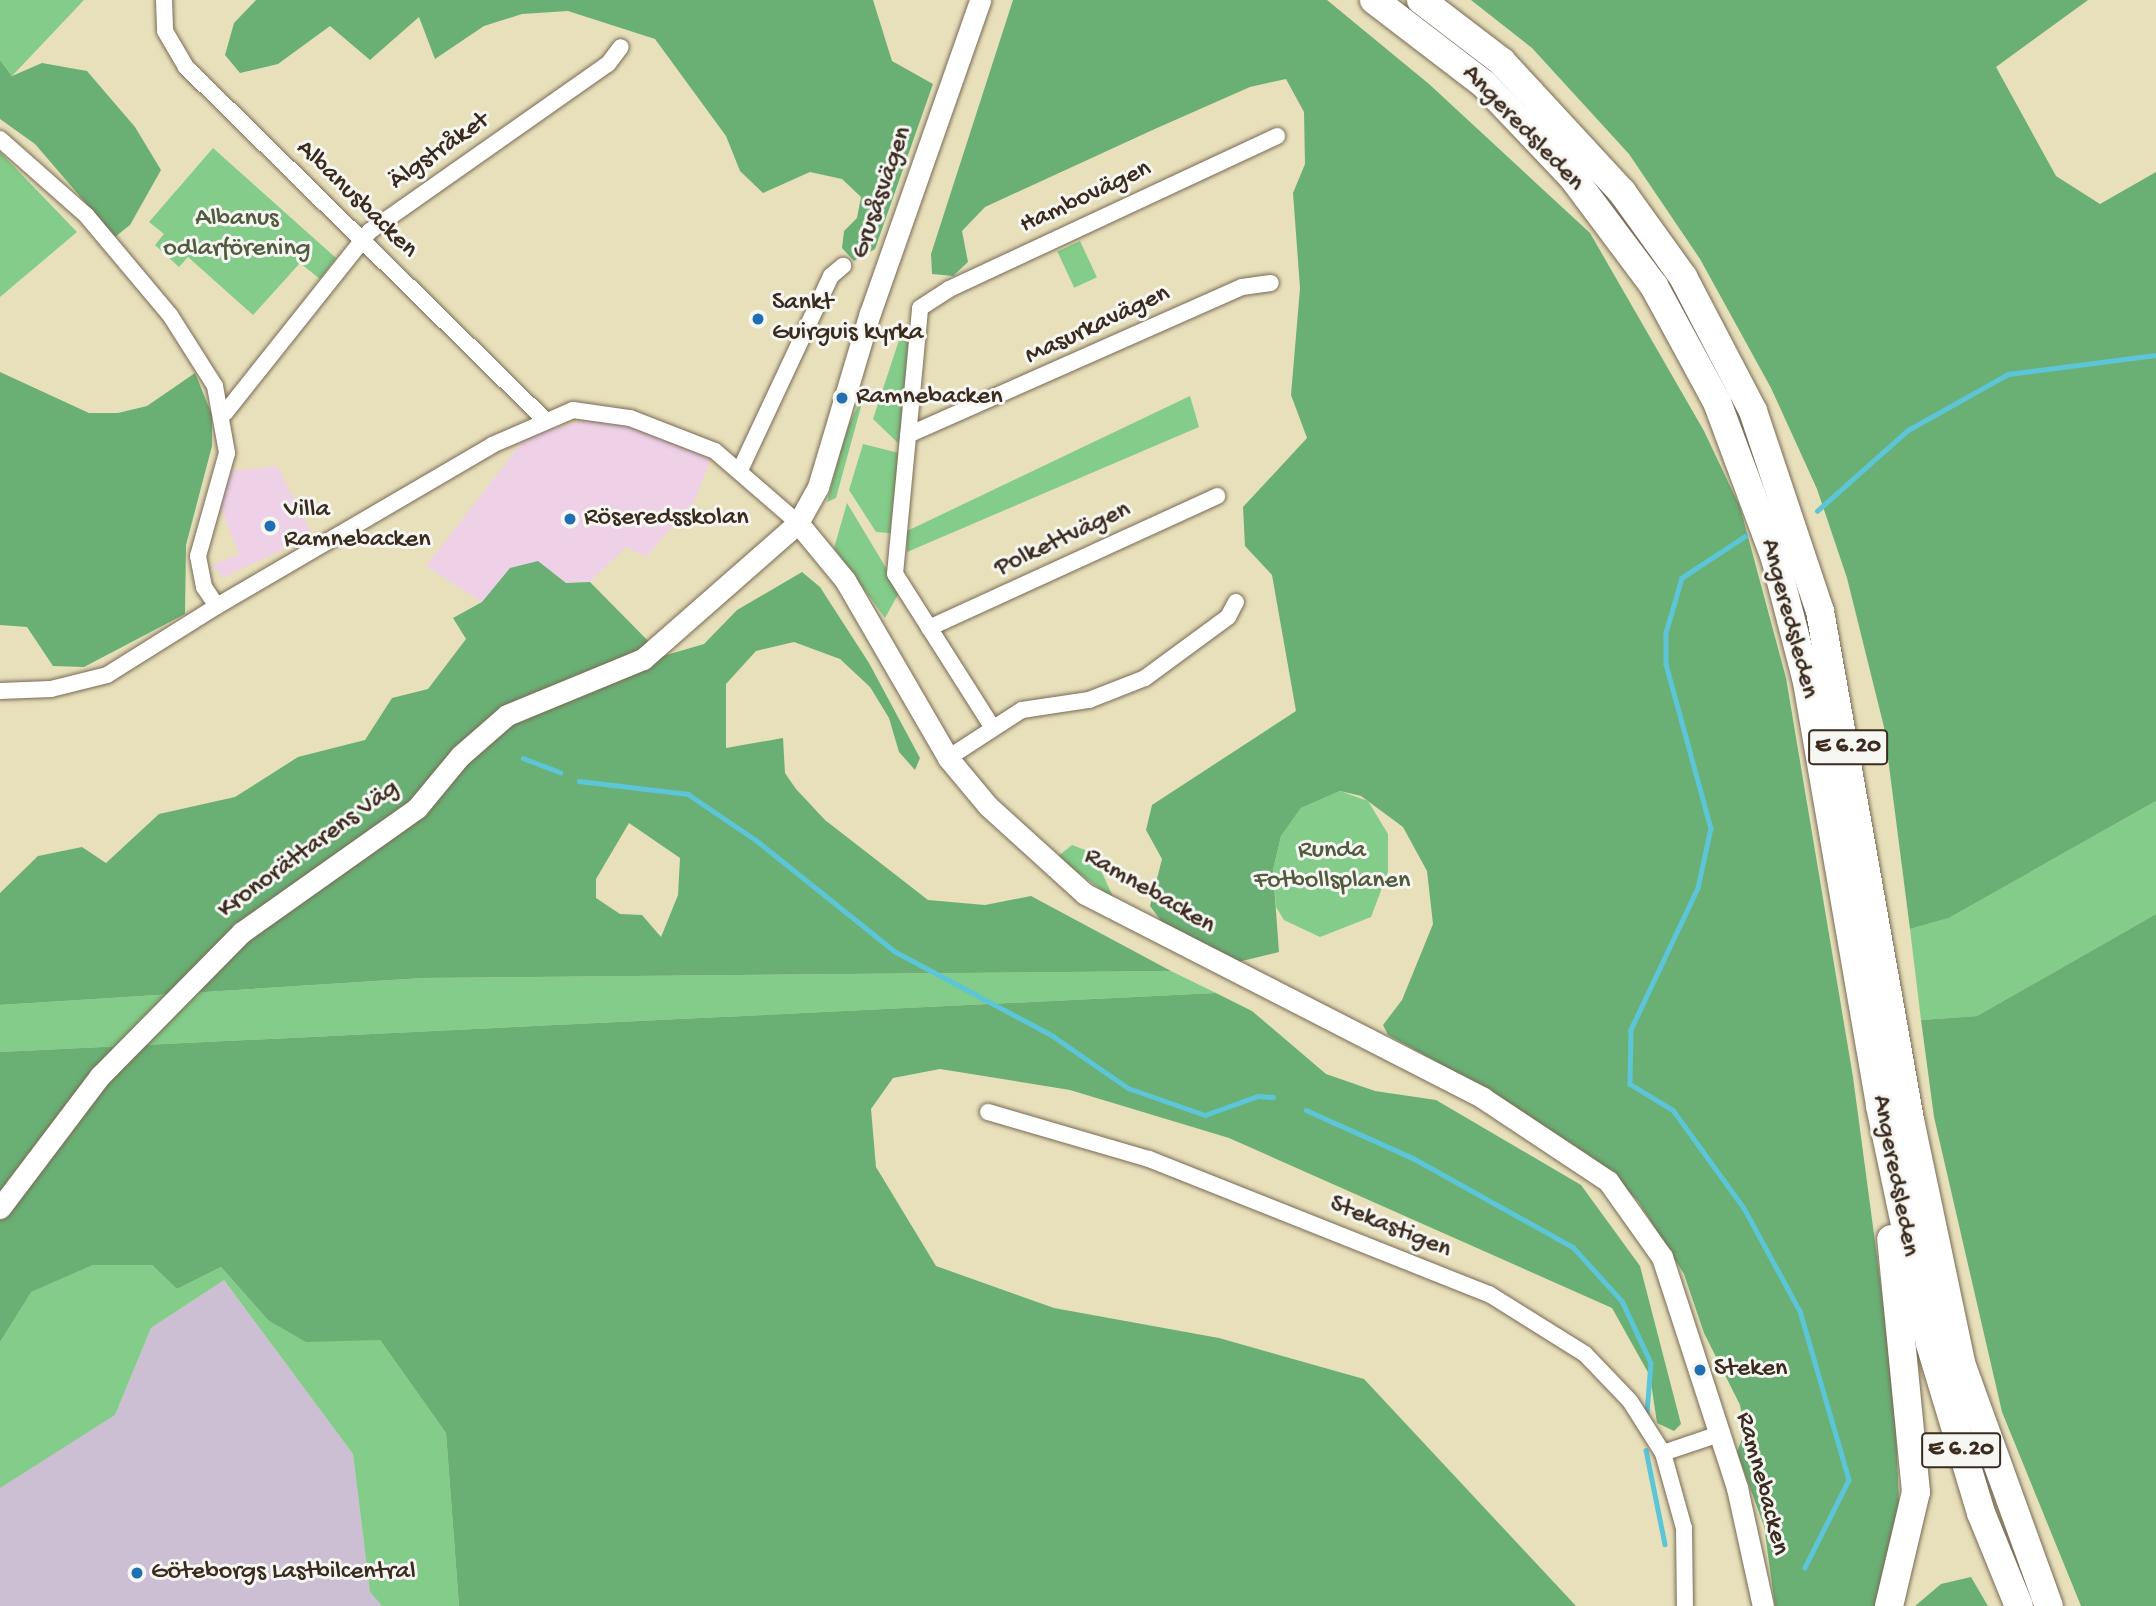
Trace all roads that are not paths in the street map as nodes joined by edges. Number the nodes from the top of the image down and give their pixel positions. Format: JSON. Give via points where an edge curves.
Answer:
{"nodes":[{"id":1,"x":164,"y":0,"type":"edge"},
{"id":2,"x":981,"y":0,"type":"edge"},
{"id":3,"x":1374,"y":0,"type":"edge"},
{"id":4,"x":1421,"y":0,"type":"edge"},
{"id":5,"x":621,"y":47,"type":"dead end"},
{"id":6,"x":1277,"y":136,"type":"dead end"},
{"id":7,"x":0,"y":139,"type":"edge"},
{"id":8,"x":361,"y":239,"type":"junction"},
{"id":9,"x":843,"y":265,"type":"dead end"},
{"id":10,"x":1271,"y":284,"type":"dead end"},
{"id":11,"x":225,"y":413,"type":"junction"},
{"id":12,"x":544,"y":419,"type":"junction"},
{"id":13,"x":908,"y":435,"type":"junction"},
{"id":14,"x":741,"y":468,"type":"junction"},
{"id":15,"x":1217,"y":496,"type":"dead end"},
{"id":16,"x":798,"y":523,"type":"junction"},
{"id":17,"x":1236,"y":602,"type":"dead end"},
{"id":18,"x":217,"y":606,"type":"junction"},
{"id":19,"x":929,"y":628,"type":"junction"},
{"id":20,"x":0,"y":691,"type":"edge"},
{"id":21,"x":991,"y":725,"type":"junction"},
{"id":22,"x":948,"y":758,"type":"junction"},
{"id":23,"x":1880,"y":1106,"type":"junction"},
{"id":24,"x":988,"y":1112,"type":"dead end"},
{"id":25,"x":0,"y":1208,"type":"edge"},
{"id":26,"x":1719,"y":1434,"type":"junction"},
{"id":27,"x":1663,"y":1453,"type":"junction"},
{"id":28,"x":1685,"y":1606,"type":"edge"},
{"id":29,"x":1763,"y":1606,"type":"edge"},
{"id":30,"x":1889,"y":1606,"type":"edge"},
{"id":31,"x":2019,"y":1606,"type":"edge"},
{"id":32,"x":2049,"y":1606,"type":"edge"}],
"edges":[{"from":1,"to":8,"type":"street","name":"Albanusbacken","via":[[164,31],[186,67]]},
{"from":2,"to":16,"type":"street","name":"Grusåsvägen","via":[[867,324],[818,487]]},
{"from":3,"to":23,"type":"highway","name":"Angeredsleden","number":"E 6.20","via":[[1484,84],[1574,179],[1654,286],[1717,402],[1775,558],[1807,682]]},
{"from":4,"to":32,"type":"highway","name":"Angeredsleden","number":"E 6.20","via":[[1502,62],[1622,192],[1683,277],[1753,411],[1820,611],[1910,1120],[1962,1366]]},
{"from":5,"to":8,"type":"street","name":"Älgstråket","via":[[608,64]]},
{"from":6,"to":13,"type":"street","name":"Hambovägen","via":[[949,289],[920,309]]},
{"from":7,"to":11,"type":"street","via":[[86,215],[170,315],[197,352]]},
{"from":8,"to":11,"type":"street","name":"Älgstråket"},
{"from":8,"to":12,"type":"street","name":"Albanusbacken"},
{"from":9,"to":14,"type":"street","via":[[831,276]]},
{"from":10,"to":13,"type":"street","name":"Masurkavägen","via":[[1242,287]]},
{"from":11,"to":18,"type":"street","via":[[227,453],[198,556],[204,587]]},
{"from":12,"to":14,"type":"street","name":"Ramnebacken","via":[[573,410],[608,412],[671,431]]},
{"from":12,"to":18,"type":"street","name":"Ramnebacken"},
{"from":13,"to":19,"type":"street","via":[[893,558],[895,574]]},
{"from":14,"to":16,"type":"street","name":"Ramnebacken"},
{"from":15,"to":19,"type":"street","name":"Polkettvägen"},
{"from":16,"to":22,"type":"street","name":"Ramnebacken","via":[[845,580]]},
{"from":16,"to":25,"type":"street","name":"Kronorättarens Väg","via":[[643,659],[507,715],[460,756],[417,808],[242,932],[100,1076]]},
{"from":17,"to":21,"type":"street","via":[[1210,631],[1129,687],[1022,710]]},
{"from":18,"to":20,"type":"street","name":"Ramnebacken","via":[[107,675],[51,689]]},
{"from":19,"to":21,"type":"street"},
{"from":21,"to":22,"type":"street"},
{"from":22,"to":26,"type":"street","name":"Ramnebacken","via":[[988,806],[1085,894],[1483,1098],[1608,1181],[1662,1257]]},
{"from":23,"to":30,"type":"highway","via":[[1915,1457],[1913,1519]]},
{"from":23,"to":31,"type":"highway","name":"Angeredsleden","number":"E 6.20","via":[[1940,1381]]},
{"from":24,"to":27,"type":"street","name":"Stekastigen","via":[[1149,1159],[1489,1294],[1585,1354],[1630,1401]]},
{"from":26,"to":27,"type":"street"},
{"from":26,"to":29,"type":"street","name":"Ramnebacken"},
{"from":27,"to":28,"type":"street","via":[[1684,1528]]}]}
